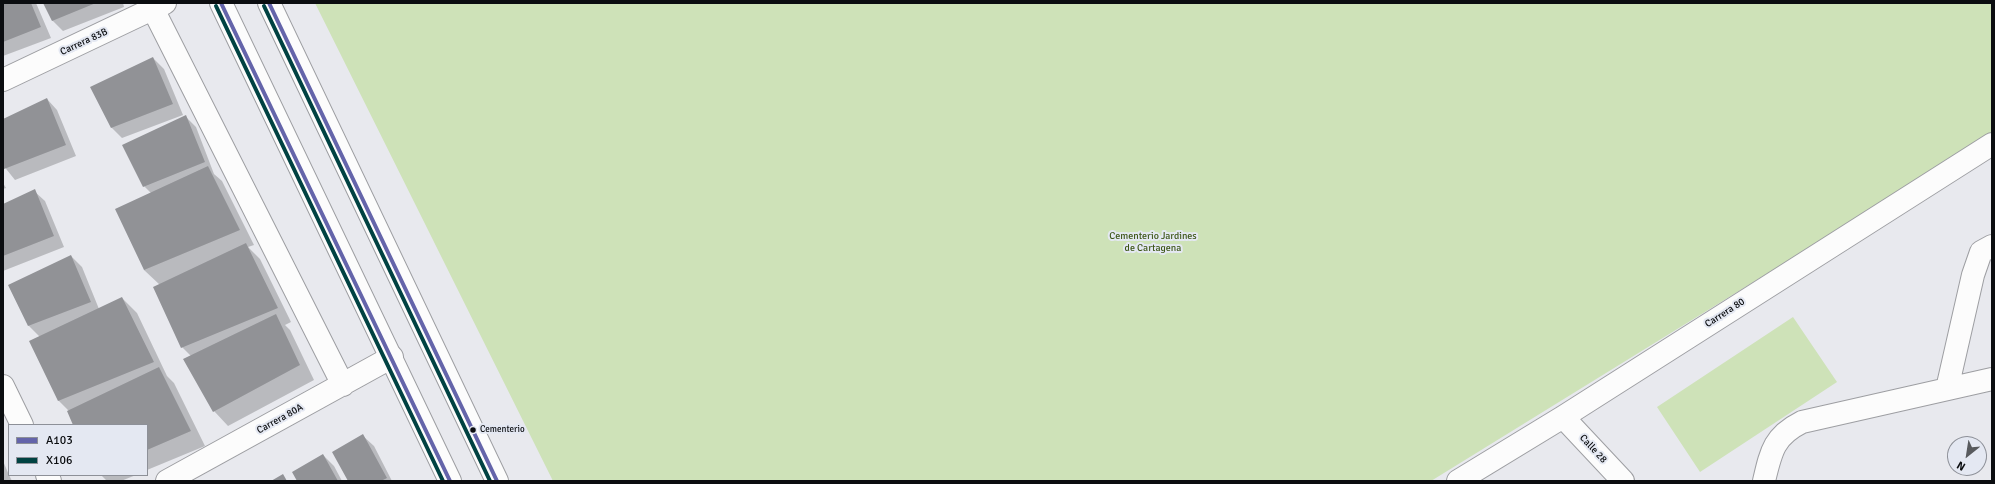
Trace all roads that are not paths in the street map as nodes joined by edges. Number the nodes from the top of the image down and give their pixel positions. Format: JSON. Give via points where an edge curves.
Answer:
{"nodes":[{"id":1,"x":221,"y":3,"type":"edge"},
{"id":2,"x":269,"y":3,"type":"edge"},
{"id":3,"x":156,"y":5,"type":"edge"},
{"id":4,"x":3,"y":80,"type":"edge"},
{"id":5,"x":1992,"y":144,"type":"edge"},
{"id":6,"x":1992,"y":246,"type":"edge"},
{"id":7,"x":392,"y":358,"type":"junction"},
{"id":8,"x":1992,"y":379,"type":"edge"},
{"id":9,"x":343,"y":385,"type":"junction"},
{"id":10,"x":3,"y":386,"type":"edge"},
{"id":11,"x":1947,"y":389,"type":"junction"},
{"id":12,"x":1563,"y":417,"type":"junction"},
{"id":13,"x":22,"y":424,"type":"edge"},
{"id":14,"x":167,"y":481,"type":"edge"},
{"id":15,"x":450,"y":481,"type":"edge"},
{"id":16,"x":497,"y":481,"type":"edge"},
{"id":17,"x":1458,"y":481,"type":"edge"},
{"id":18,"x":1623,"y":481,"type":"edge"},
{"id":19,"x":1764,"y":481,"type":"edge"}],
"edges":[{"from":1,"to":7,"type":"main road"},
{"from":2,"to":16,"type":"main road"},
{"from":3,"to":4,"type":"main road","name":"Carrera 83B"},
{"from":3,"to":9,"type":"main road"},
{"from":5,"to":12,"type":"main road","name":"Carrera 80"},
{"from":6,"to":11,"type":"main road","via":[[1981,252],[1973,275]]},
{"from":7,"to":9,"type":"main road","name":"Carrera 80A"},
{"from":7,"to":15,"type":"main road"},
{"from":8,"to":11,"type":"main road"},
{"from":9,"to":14,"type":"main road","name":"Carrera 80A"},
{"from":10,"to":13,"type":"main road"},
{"from":11,"to":19,"type":"main road","via":[[1802,422],[1789,429],[1774,444]]},
{"from":12,"to":17,"type":"main road","name":"Carrera 80"},
{"from":12,"to":18,"type":"main road","name":"Calle 28"}]}
